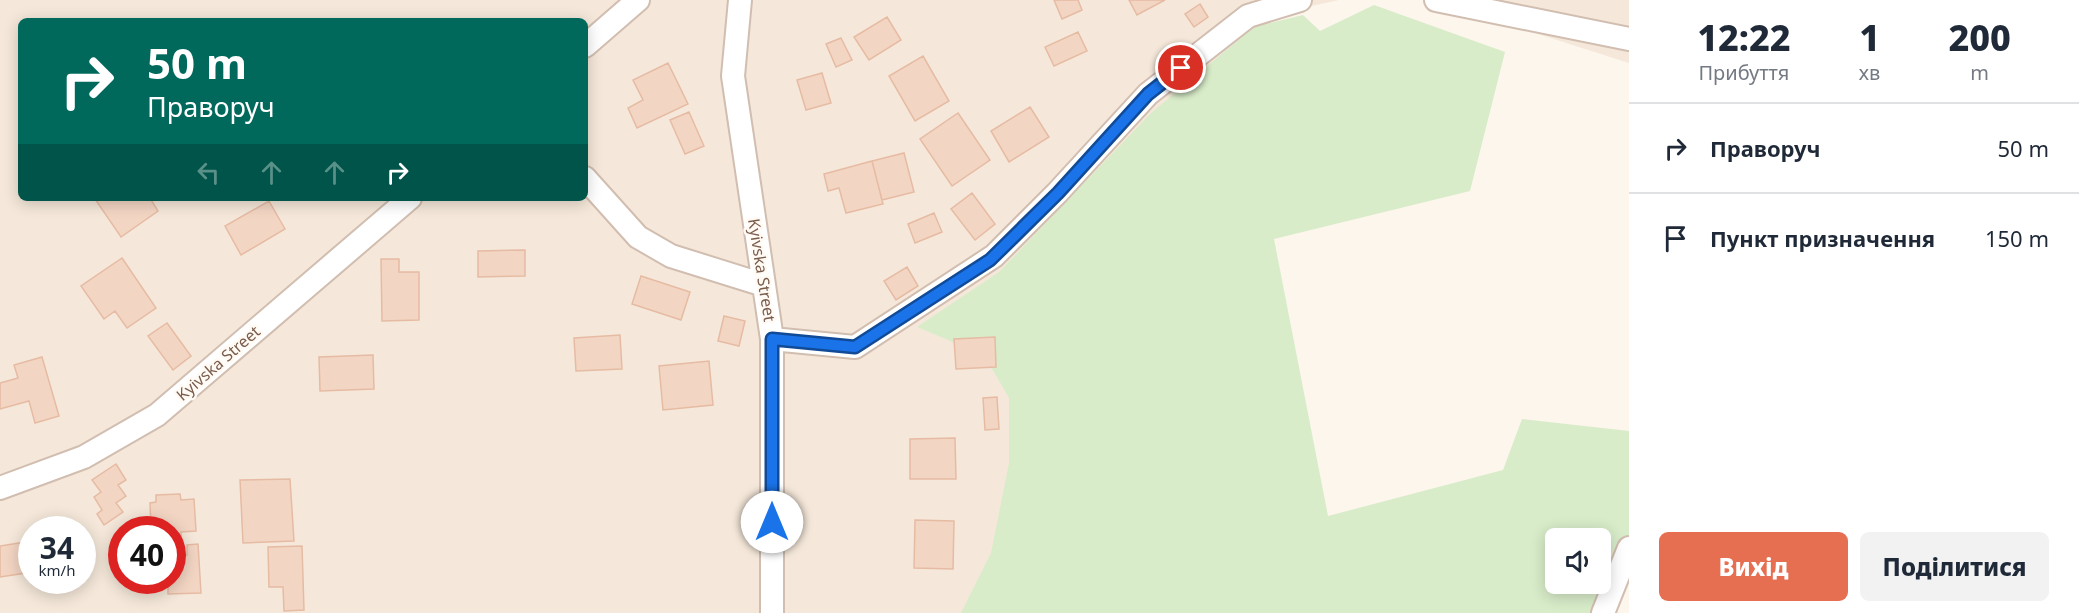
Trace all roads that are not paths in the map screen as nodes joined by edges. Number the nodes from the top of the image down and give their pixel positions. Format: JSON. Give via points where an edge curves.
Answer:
{"nodes":[{"id":1,"x":638,"y":0,"type":"edge"},
{"id":2,"x":740,"y":0,"type":"edge"},
{"id":3,"x":1300,"y":0,"type":"edge"},
{"id":4,"x":1436,"y":0,"type":"edge"},
{"id":5,"x":1629,"y":39,"type":"edge"},
{"id":6,"x":588,"y":43,"type":"edge"},
{"id":7,"x":588,"y":181,"type":"edge"},
{"id":8,"x":407,"y":201,"type":"edge"},
{"id":9,"x":764,"y":285,"type":"junction"},
{"id":10,"x":772,"y":339,"type":"junction"},
{"id":11,"x":0,"y":488,"type":"edge"},
{"id":12,"x":1629,"y":548,"type":"edge"},
{"id":13,"x":772,"y":613,"type":"edge"},
{"id":14,"x":1603,"y":613,"type":"edge"}],
"edges":[{"from":1,"to":6,"type":"street"},
{"from":2,"to":9,"type":"street","name":"Kyivska Street","via":[[733,76]]},
{"from":3,"to":10,"type":"street","via":[[1248,16],[1148,94],[994,256],[913,310],[855,347]]},
{"from":4,"to":5,"type":"street"},
{"from":7,"to":9,"type":"street","via":[[638,237],[671,256]]},
{"from":8,"to":11,"type":"street","name":"Kyivska Street","via":[[157,415],[84,457]]},
{"from":9,"to":10,"type":"street","name":"Kyivska Street"},
{"from":10,"to":13,"type":"street","name":"Kyivska Street"},
{"from":12,"to":14,"type":"street"}]}
